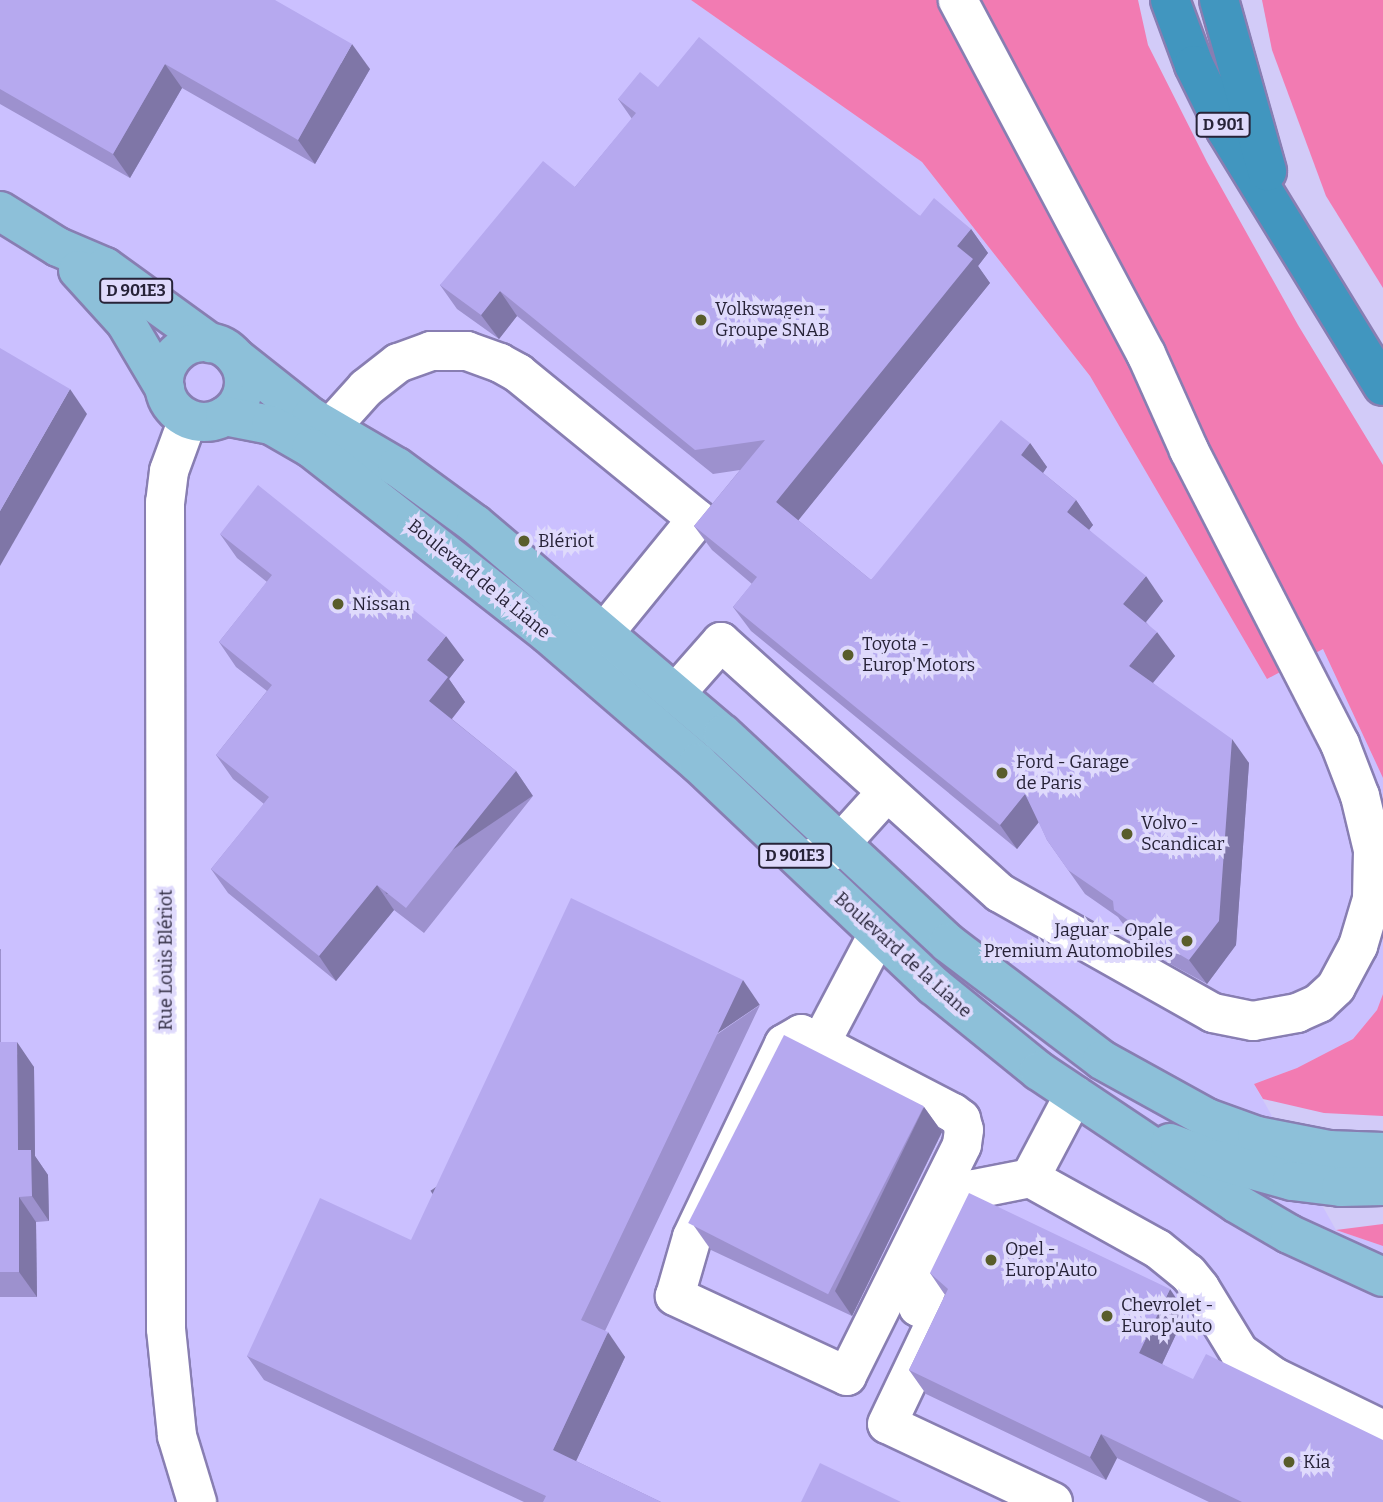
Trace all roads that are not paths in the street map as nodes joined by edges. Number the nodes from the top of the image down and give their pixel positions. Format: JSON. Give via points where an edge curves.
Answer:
{"nodes":[{"id":1,"x":958,"y":0,"type":"edge"},
{"id":2,"x":1170,"y":0,"type":"edge"},
{"id":3,"x":1219,"y":0,"type":"edge"},
{"id":4,"x":0,"y":211,"type":"edge"},
{"id":5,"x":1296,"y":241,"type":"junction"},
{"id":6,"x":58,"y":247,"type":"junction"},
{"id":7,"x":223,"y":350,"type":"junction"},
{"id":8,"x":1383,"y":386,"type":"edge"},
{"id":9,"x":192,"y":408,"type":"junction"},
{"id":10,"x":330,"y":428,"type":"junction"},
{"id":11,"x":606,"y":632,"type":"junction"},
{"id":12,"x":560,"y":644,"type":"junction"},
{"id":13,"x":676,"y":693,"type":"junction"},
{"id":14,"x":887,"y":792,"type":"junction"},
{"id":15,"x":840,"y":844,"type":"junction"},
{"id":16,"x":799,"y":860,"type":"junction"},
{"id":17,"x":878,"y":934,"type":"junction"},
{"id":18,"x":820,"y":1044,"type":"junction"},
{"id":19,"x":1080,"y":1099,"type":"junction"},
{"id":20,"x":1383,"y":1152,"type":"edge"},
{"id":21,"x":1030,"y":1178,"type":"junction"},
{"id":22,"x":1383,"y":1186,"type":"edge"},
{"id":23,"x":1383,"y":1276,"type":"edge"},
{"id":24,"x":1383,"y":1430,"type":"edge"},
{"id":25,"x":197,"y":1502,"type":"edge"},
{"id":26,"x":1052,"y":1502,"type":"edge"}],
"edges":[{"from":1,"to":14,"type":"street","via":[[1146,354],[1189,450],[1340,744],[1369,825],[1372,899],[1348,967],[1320,1003],[1275,1019],[1233,1019],[1213,1013],[1000,893]]},
{"from":2,"to":5,"type":"highway","number":"D 901","via":[[1222,124]]},
{"from":3,"to":5,"type":"highway","number":"D 901","via":[[1261,151]]},
{"from":4,"to":6,"type":"main road","number":"D 901E3"},
{"from":5,"to":8,"type":"highway","number":"D 901"},
{"from":6,"to":7,"type":"main road","number":"D 901E3","via":[[105,267]]},
{"from":6,"to":9,"type":"main road","via":[[126,323]]},
{"from":7,"to":9,"type":"main road","via":[[242,372],[243,389],[237,405]]},
{"from":7,"to":9,"type":"main road","via":[[193,344],[177,352],[166,372]]},
{"from":7,"to":10,"type":"main road","number":"D 901E3"},
{"from":9,"to":12,"type":"main road","name":"Boulevard de la Liane","number":"D 901E3","via":[[271,425],[311,448]]},
{"from":9,"to":25,"type":"street","name":"Rue Louis Blériot","via":[[169,471],[165,502],[166,1309],[173,1413]]},
{"from":10,"to":11,"type":"main road","number":"D 901E3","via":[[456,509]]},
{"from":10,"to":11,"type":"street","via":[[380,375],[413,356],[448,349],[467,351],[518,373],[697,519]]},
{"from":11,"to":12,"type":"street","via":[[585,645]]},
{"from":11,"to":13,"type":"main road","number":"D 901E3"},
{"from":12,"to":16,"type":"main road","name":"Boulevard de la Liane","number":"D 901E3","via":[[676,743]]},
{"from":13,"to":14,"type":"street","via":[[721,642]]},
{"from":13,"to":15,"type":"main road","number":"D 901E3"},
{"from":14,"to":15,"type":"street"},
{"from":15,"to":16,"type":"street","via":[[830,852]]},
{"from":15,"to":20,"type":"main road","number":"D 901E3","via":[[975,967],[1125,1074],[1207,1118],[1257,1136],[1303,1147]]},
{"from":16,"to":17,"type":"main road","name":"Boulevard de la Liane","number":"D 901E3"},
{"from":17,"to":18,"type":"street"},
{"from":17,"to":19,"type":"main road","name":"Boulevard de la Liane","number":"D 901E3","via":[[982,1027]]},
{"from":18,"to":18,"type":"street","via":[[801,1034],[784,1044],[692,1237],[675,1296],[847,1376],[962,1145],[964,1130],[953,1113]]},
{"from":19,"to":21,"type":"street"},
{"from":19,"to":22,"type":"main road","number":"D 901E3","via":[[1185,1149],[1261,1174],[1341,1187]]},
{"from":19,"to":23,"type":"main road","name":"Boulevard de la Liane","number":"D 901E3","via":[[1236,1203],[1298,1238]]},
{"from":21,"to":24,"type":"street","via":[[1175,1261],[1200,1288],[1239,1352],[1273,1377]]},
{"from":21,"to":26,"type":"street","via":[[975,1189],[918,1307],[938,1317],[887,1424]]}]}
